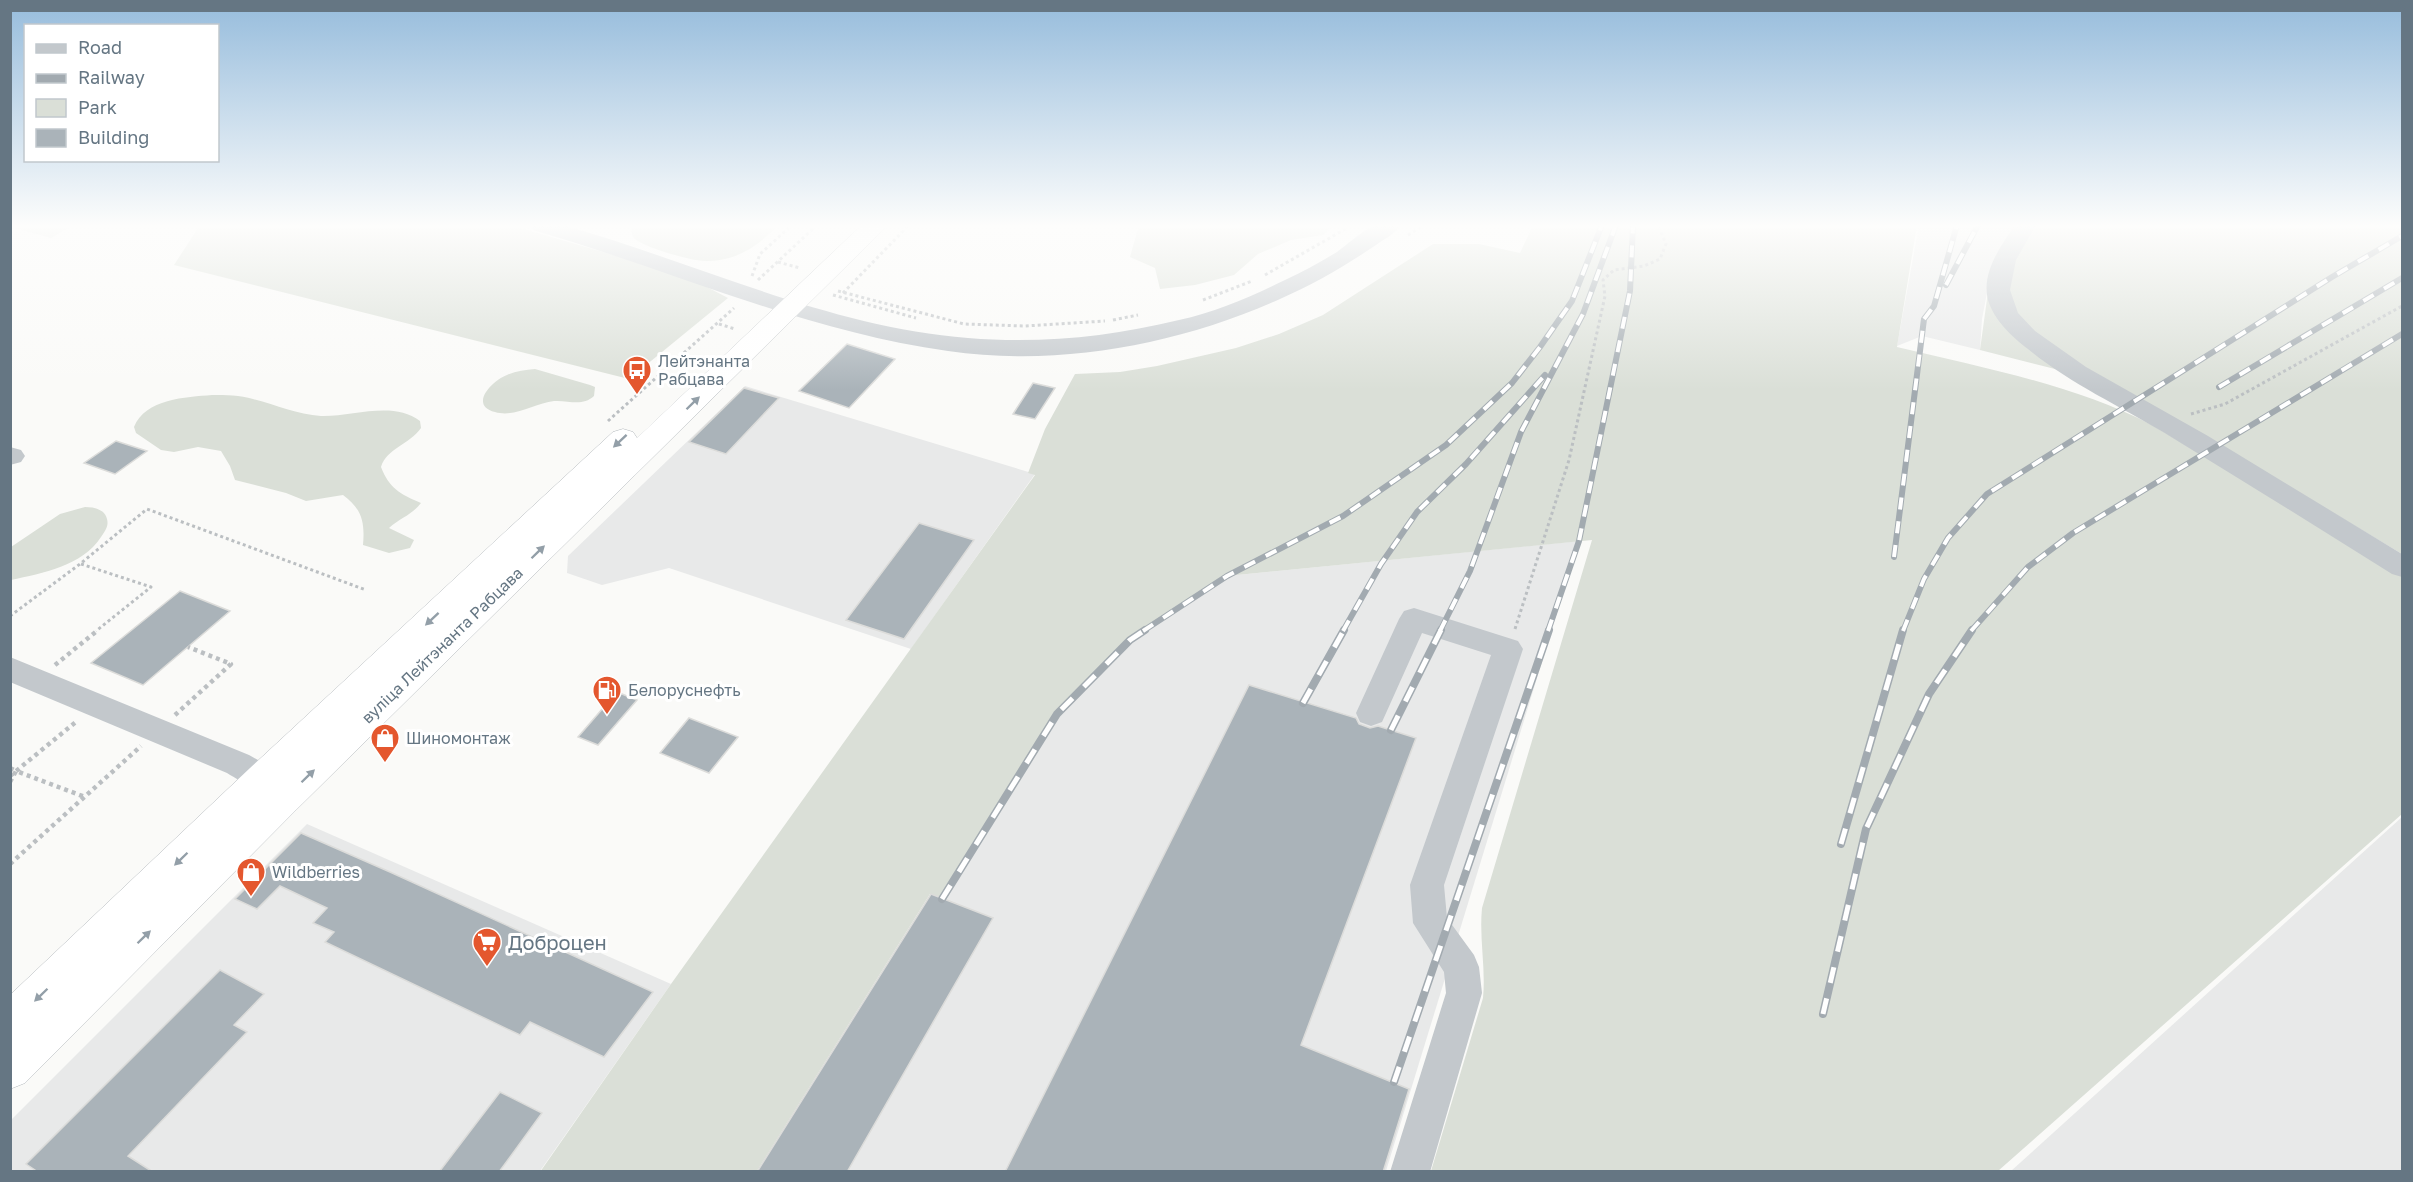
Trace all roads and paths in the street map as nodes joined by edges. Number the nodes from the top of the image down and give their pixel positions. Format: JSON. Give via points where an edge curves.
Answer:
{"nodes":[{"id":1,"x":722,"y":280,"type":"edge"},
{"id":2,"x":755,"y":280,"type":"edge"},
{"id":3,"x":777,"y":280,"type":"edge"},
{"id":4,"x":784,"y":280,"type":"edge"},
{"id":5,"x":791,"y":280,"type":"edge"},
{"id":6,"x":855,"y":280,"type":"edge"},
{"id":7,"x":1254,"y":280,"type":"edge"},
{"id":8,"x":1301,"y":280,"type":"edge"},
{"id":9,"x":1603,"y":280,"type":"edge"},
{"id":10,"x":1999,"y":280,"type":"edge"},
{"id":11,"x":838,"y":291,"type":"dead end"},
{"id":12,"x":843,"y":292,"type":"junction"},
{"id":13,"x":833,"y":295,"type":"dead end"},
{"id":14,"x":765,"y":297,"type":"junction"},
{"id":15,"x":839,"y":297,"type":"junction"},
{"id":16,"x":1199,"y":302,"type":"dead end"},
{"id":17,"x":2403,"y":306,"type":"edge"},
{"id":18,"x":1146,"y":314,"type":"dead end"},
{"id":19,"x":922,"y":320,"type":"dead end"},
{"id":20,"x":952,"y":327,"type":"dead end"},
{"id":21,"x":1024,"y":332,"type":"dead end"},
{"id":22,"x":607,"y":422,"type":"dead end"},
{"id":23,"x":2168,"y":424,"type":"junction"},
{"id":24,"x":80,"y":564,"type":"junction"},
{"id":25,"x":2403,"y":567,"type":"edge"},
{"id":26,"x":366,"y":590,"type":"dead end"},
{"id":27,"x":10,"y":616,"type":"edge"},
{"id":28,"x":1508,"y":649,"type":"junction"},
{"id":29,"x":24,"y":675,"type":"edge"},
{"id":30,"x":97,"y":705,"type":"junction"},
{"id":31,"x":1371,"y":712,"type":"dead end"},
{"id":32,"x":10,"y":768,"type":"edge"},
{"id":33,"x":16,"y":771,"type":"junction"},
{"id":34,"x":10,"y":776,"type":"edge"},
{"id":35,"x":10,"y":782,"type":"edge"},
{"id":36,"x":273,"y":790,"type":"junction"},
{"id":37,"x":10,"y":864,"type":"edge"},
{"id":38,"x":10,"y":1024,"type":"edge"},
{"id":39,"x":10,"y":1068,"type":"edge"},
{"id":40,"x":1410,"y":1172,"type":"edge"}],
"edges":[{"from":1,"to":14,"type":"street"},
{"from":2,"to":14,"type":"path"},
{"from":3,"to":14,"type":"path"},
{"from":4,"to":14,"type":"highway","name":"вуліца Лейтэнанта Рабцава"},
{"from":5,"to":14,"type":"highway","name":"вуліца Лейтэнанта Рабцава"},
{"from":6,"to":12,"type":"path"},
{"from":7,"to":16,"type":"path"},
{"from":8,"to":14,"type":"street","via":[[1239,310],[1194,325],[1106,342],[1045,348],[966,346],[897,334]]},
{"from":9,"to":28,"type":"path","via":[[1605,296],[1569,460]]},
{"from":10,"to":23,"type":"street","via":[[2001,302],[2027,337],[2075,372]]},
{"from":11,"to":12,"type":"path"},
{"from":12,"to":15,"type":"path"},
{"from":12,"to":18,"type":"path","via":[[946,321],[982,325],[1047,326]]},
{"from":13,"to":15,"type":"path"},
{"from":14,"to":22,"type":"path","via":[[719,324]]},
{"from":14,"to":36,"type":"highway","name":"вуліца Лейтэнанта Рабцава"},
{"from":15,"to":19,"type":"path"},
{"from":17,"to":23,"type":"path","via":[[2225,404]]},
{"from":20,"to":21,"type":"path"},
{"from":23,"to":25,"type":"street"},
{"from":24,"to":26,"type":"path","via":[[147,509]]},
{"from":24,"to":27,"type":"path"},
{"from":24,"to":29,"type":"path","via":[[151,587]]},
{"from":28,"to":31,"type":"street","via":[[1414,619]]},
{"from":28,"to":40,"type":"street","via":[[1427,885],[1430,923],[1461,967],[1464,993]]},
{"from":29,"to":30,"type":"street"},
{"from":30,"to":33,"type":"path"},
{"from":30,"to":36,"type":"street","via":[[232,762]]},
{"from":32,"to":33,"type":"path"},
{"from":33,"to":34,"type":"path"},
{"from":33,"to":35,"type":"path"},
{"from":33,"to":37,"type":"path","via":[[85,797]]},
{"from":36,"to":38,"type":"highway","name":"вуліца Лейтэнанта Рабцава","one_way":true},
{"from":39,"to":36,"type":"highway","name":"вуліца Лейтэнанта Рабцава","one_way":true}]}
